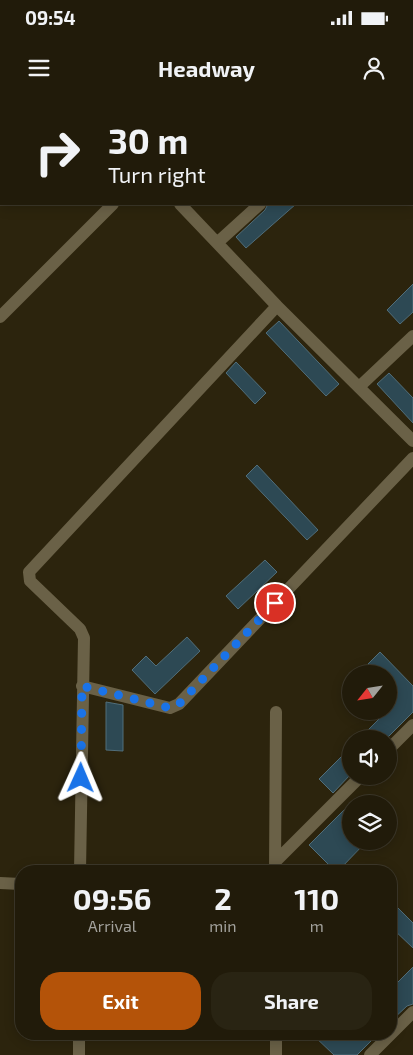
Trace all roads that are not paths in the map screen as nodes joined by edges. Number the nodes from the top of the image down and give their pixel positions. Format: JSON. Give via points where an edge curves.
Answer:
{"nodes":[{"id":1,"x":112,"y":205,"type":"edge"},
{"id":2,"x":181,"y":205,"type":"edge"},
{"id":3,"x":259,"y":205,"type":"edge"},
{"id":4,"x":217,"y":243,"type":"junction"},
{"id":5,"x":277,"y":306,"type":"junction"},
{"id":6,"x":0,"y":317,"type":"edge"},
{"id":7,"x":413,"y":336,"type":"edge"},
{"id":8,"x":359,"y":386,"type":"junction"},
{"id":9,"x":413,"y":441,"type":"edge"},
{"id":10,"x":413,"y":458,"type":"edge"},
{"id":11,"x":82,"y":686,"type":"junction"},
{"id":12,"x":276,"y":712,"type":"dead end"},
{"id":13,"x":413,"y":725,"type":"edge"},
{"id":14,"x":397,"y":741,"type":"edge"},
{"id":15,"x":352,"y":785,"type":"edge"},
{"id":16,"x":80,"y":865,"type":"edge"},
{"id":17,"x":275,"y":865,"type":"edge"},
{"id":18,"x":277,"y":865,"type":"edge"},
{"id":19,"x":0,"y":883,"type":"edge"},
{"id":20,"x":15,"y":884,"type":"edge"},
{"id":21,"x":413,"y":1012,"type":"edge"},
{"id":22,"x":397,"y":1028,"type":"edge"},
{"id":23,"x":79,"y":1040,"type":"edge"},
{"id":24,"x":276,"y":1040,"type":"edge"},
{"id":25,"x":385,"y":1040,"type":"edge"},
{"id":26,"x":79,"y":1055,"type":"edge"},
{"id":27,"x":276,"y":1055,"type":"edge"},
{"id":28,"x":370,"y":1055,"type":"edge"}],
"edges":[{"from":1,"to":6,"type":"street"},
{"from":2,"to":4,"type":"street"},
{"from":3,"to":4,"type":"street"},
{"from":4,"to":5,"type":"street"},
{"from":5,"to":8,"type":"street"},
{"from":5,"to":11,"type":"street","via":[[29,572],[30,581],[80,629],[84,638]]},
{"from":7,"to":8,"type":"street"},
{"from":8,"to":9,"type":"street"},
{"from":10,"to":11,"type":"street","via":[[179,704],[170,708]]},
{"from":11,"to":16,"type":"street"},
{"from":12,"to":17,"type":"street"},
{"from":13,"to":14,"type":"street"},
{"from":15,"to":18,"type":"street"},
{"from":19,"to":20,"type":"street"},
{"from":21,"to":22,"type":"street"},
{"from":23,"to":26,"type":"street"},
{"from":24,"to":27,"type":"street"},
{"from":25,"to":28,"type":"street"}]}
